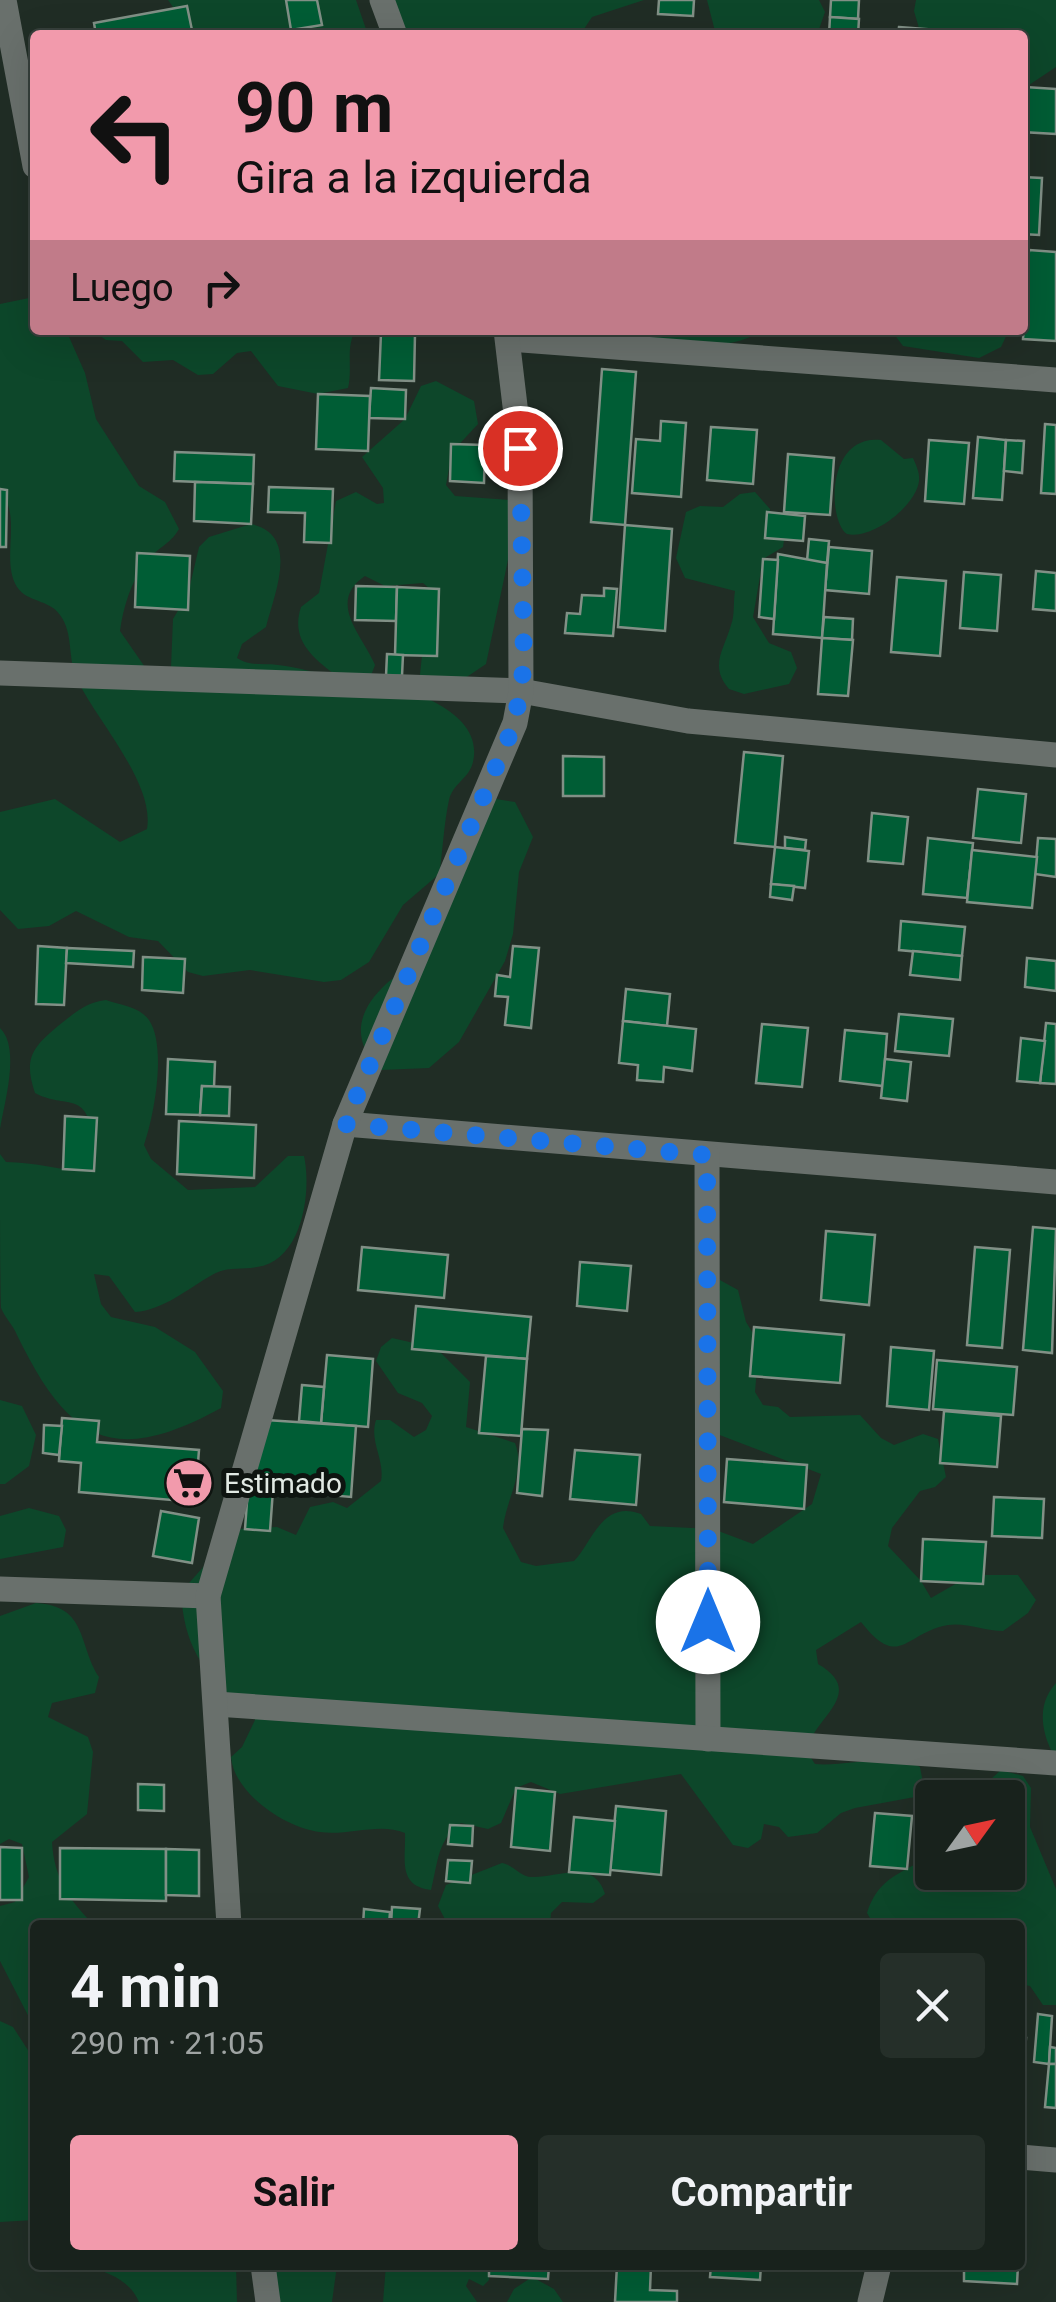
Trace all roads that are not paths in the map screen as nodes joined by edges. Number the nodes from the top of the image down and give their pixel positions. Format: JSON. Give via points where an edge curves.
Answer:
{"nodes":[{"id":1,"x":4,"y":0,"type":"edge"},
{"id":2,"x":382,"y":0,"type":"edge"},
{"id":3,"x":393,"y":30,"type":"edge"},
{"id":4,"x":30,"y":139,"type":"edge"},
{"id":5,"x":507,"y":335,"type":"edge"},
{"id":6,"x":519,"y":335,"type":"edge"},
{"id":7,"x":1056,"y":380,"type":"edge"},
{"id":8,"x":0,"y":673,"type":"edge"},
{"id":9,"x":521,"y":692,"type":"junction"},
{"id":10,"x":1056,"y":755,"type":"edge"},
{"id":11,"x":345,"y":1124,"type":"junction"},
{"id":12,"x":707,"y":1155,"type":"junction"},
{"id":13,"x":1056,"y":1182,"type":"edge"},
{"id":14,"x":0,"y":1589,"type":"edge"},
{"id":15,"x":208,"y":1596,"type":"junction"},
{"id":16,"x":216,"y":1704,"type":"junction"},
{"id":17,"x":708,"y":1739,"type":"junction"},
{"id":18,"x":1056,"y":1763,"type":"edge"},
{"id":19,"x":228,"y":1920,"type":"edge"},
{"id":20,"x":1025,"y":2157,"type":"edge"},
{"id":21,"x":1056,"y":2160,"type":"edge"},
{"id":22,"x":264,"y":2270,"type":"edge"},
{"id":23,"x":877,"y":2270,"type":"edge"},
{"id":24,"x":268,"y":2302,"type":"edge"},
{"id":25,"x":870,"y":2302,"type":"edge"}],
"edges":[{"from":1,"to":4,"type":"street"},
{"from":2,"to":3,"type":"street"},
{"from":5,"to":9,"type":"street","via":[[520,448]]},
{"from":6,"to":7,"type":"street"},
{"from":8,"to":9,"type":"street"},
{"from":9,"to":10,"type":"street","via":[[688,721]]},
{"from":9,"to":11,"type":"street","via":[[515,722]]},
{"from":11,"to":12,"type":"street"},
{"from":11,"to":15,"type":"street"},
{"from":12,"to":13,"type":"street"},
{"from":12,"to":17,"type":"street"},
{"from":14,"to":15,"type":"street"},
{"from":15,"to":16,"type":"street"},
{"from":16,"to":17,"type":"street"},
{"from":16,"to":19,"type":"street"},
{"from":17,"to":18,"type":"street"},
{"from":20,"to":21,"type":"street"},
{"from":22,"to":24,"type":"street"},
{"from":23,"to":25,"type":"street"}]}
